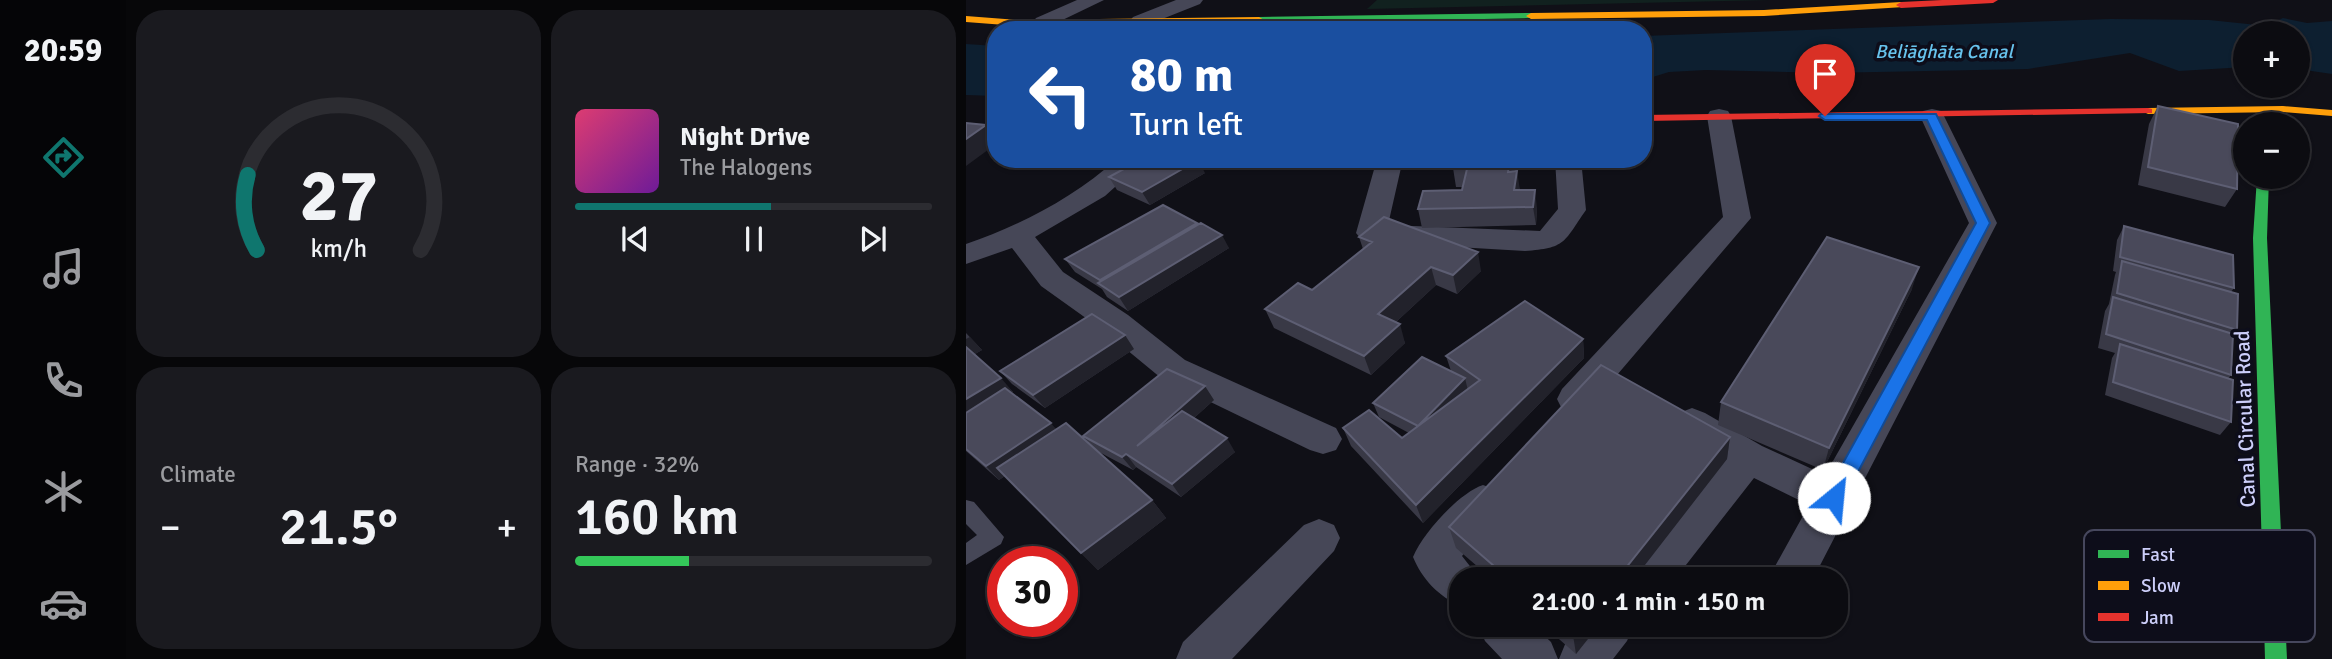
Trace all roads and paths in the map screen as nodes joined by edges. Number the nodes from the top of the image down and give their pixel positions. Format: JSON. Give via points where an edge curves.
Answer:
{"nodes":[{"id":1,"x":1094,"y":0,"type":"edge"},
{"id":2,"x":1193,"y":0,"type":"edge"},
{"id":3,"x":1993,"y":0,"type":"edge"},
{"id":4,"x":966,"y":19,"type":"edge"},
{"id":5,"x":1017,"y":21,"type":"edge"},
{"id":6,"x":1045,"y":21,"type":"edge"},
{"id":7,"x":1140,"y":21,"type":"joint"},
{"id":8,"x":2275,"y":112,"type":"edge"},
{"id":9,"x":2332,"y":113,"type":"edge"},
{"id":10,"x":1719,"y":116,"type":"junction"},
{"id":11,"x":1931,"y":116,"type":"junction"},
{"id":12,"x":2233,"y":117,"type":"edge"},
{"id":13,"x":1652,"y":118,"type":"edge"},
{"id":14,"x":966,"y":133,"type":"edge"},
{"id":15,"x":987,"y":134,"type":"edge"},
{"id":16,"x":1124,"y":168,"type":"edge"},
{"id":17,"x":1388,"y":168,"type":"edge"},
{"id":18,"x":1569,"y":168,"type":"edge"},
{"id":19,"x":2263,"y":189,"type":"edge"},
{"id":20,"x":1018,"y":236,"type":"junction"},
{"id":21,"x":966,"y":254,"type":"edge"},
{"id":22,"x":1603,"y":368,"type":"junction"},
{"id":23,"x":1634,"y":388,"type":"edge"},
{"id":24,"x":1665,"y":407,"type":"edge"},
{"id":25,"x":1550,"y":428,"type":"edge"},
{"id":26,"x":1323,"y":439,"type":"dead end"},
{"id":27,"x":1748,"y":457,"type":"junction"},
{"id":28,"x":1505,"y":477,"type":"edge"},
{"id":29,"x":1834,"y":498,"type":"junction"},
{"id":30,"x":966,"y":509,"type":"edge"},
{"id":31,"x":2271,"y":530,"type":"edge"},
{"id":32,"x":1318,"y":538,"type":"dead end"},
{"id":33,"x":966,"y":555,"type":"edge"},
{"id":34,"x":1658,"y":567,"type":"edge"},
{"id":35,"x":1797,"y":567,"type":"edge"},
{"id":36,"x":1449,"y":573,"type":"edge"},
{"id":37,"x":1513,"y":637,"type":"edge"},
{"id":38,"x":1601,"y":637,"type":"edge"},
{"id":39,"x":1200,"y":659,"type":"edge"},
{"id":40,"x":1534,"y":659,"type":"edge"},
{"id":41,"x":1583,"y":659,"type":"edge"}],
"edges":[{"from":1,"to":6,"type":"street"},
{"from":2,"to":7,"type":"street"},
{"from":3,"to":7,"type":"main road","via":[[1764,13]]},
{"from":4,"to":5,"type":"main road"},
{"from":8,"to":9,"type":"main road"},
{"from":10,"to":11,"type":"main road"},
{"from":10,"to":13,"type":"main road"},
{"from":10,"to":22,"type":"street","via":[[1737,218]]},
{"from":11,"to":12,"type":"main road"},
{"from":11,"to":29,"type":"street","via":[[1983,223]]},
{"from":14,"to":15,"type":"main road"},
{"from":16,"to":20,"type":"street","via":[[1107,184]]},
{"from":17,"to":18,"type":"street","via":[[1371,233],[1525,242],[1549,240],[1572,210]]},
{"from":19,"to":31,"type":"main road","name":"Canal Circular Road","via":[[2260,252]]},
{"from":20,"to":21,"type":"street"},
{"from":20,"to":26,"type":"street","via":[[1052,279],[1173,369]]},
{"from":22,"to":23,"type":"street"},
{"from":22,"to":25,"type":"street"},
{"from":24,"to":27,"type":"street"},
{"from":27,"to":29,"type":"street"},
{"from":27,"to":34,"type":"street"},
{"from":28,"to":36,"type":"street","via":[[1434,557]]},
{"from":29,"to":35,"type":"street"},
{"from":30,"to":33,"type":"lane","via":[[993,537]]},
{"from":32,"to":39,"type":"street"},
{"from":37,"to":40,"type":"street"},
{"from":38,"to":41,"type":"street"}]}
